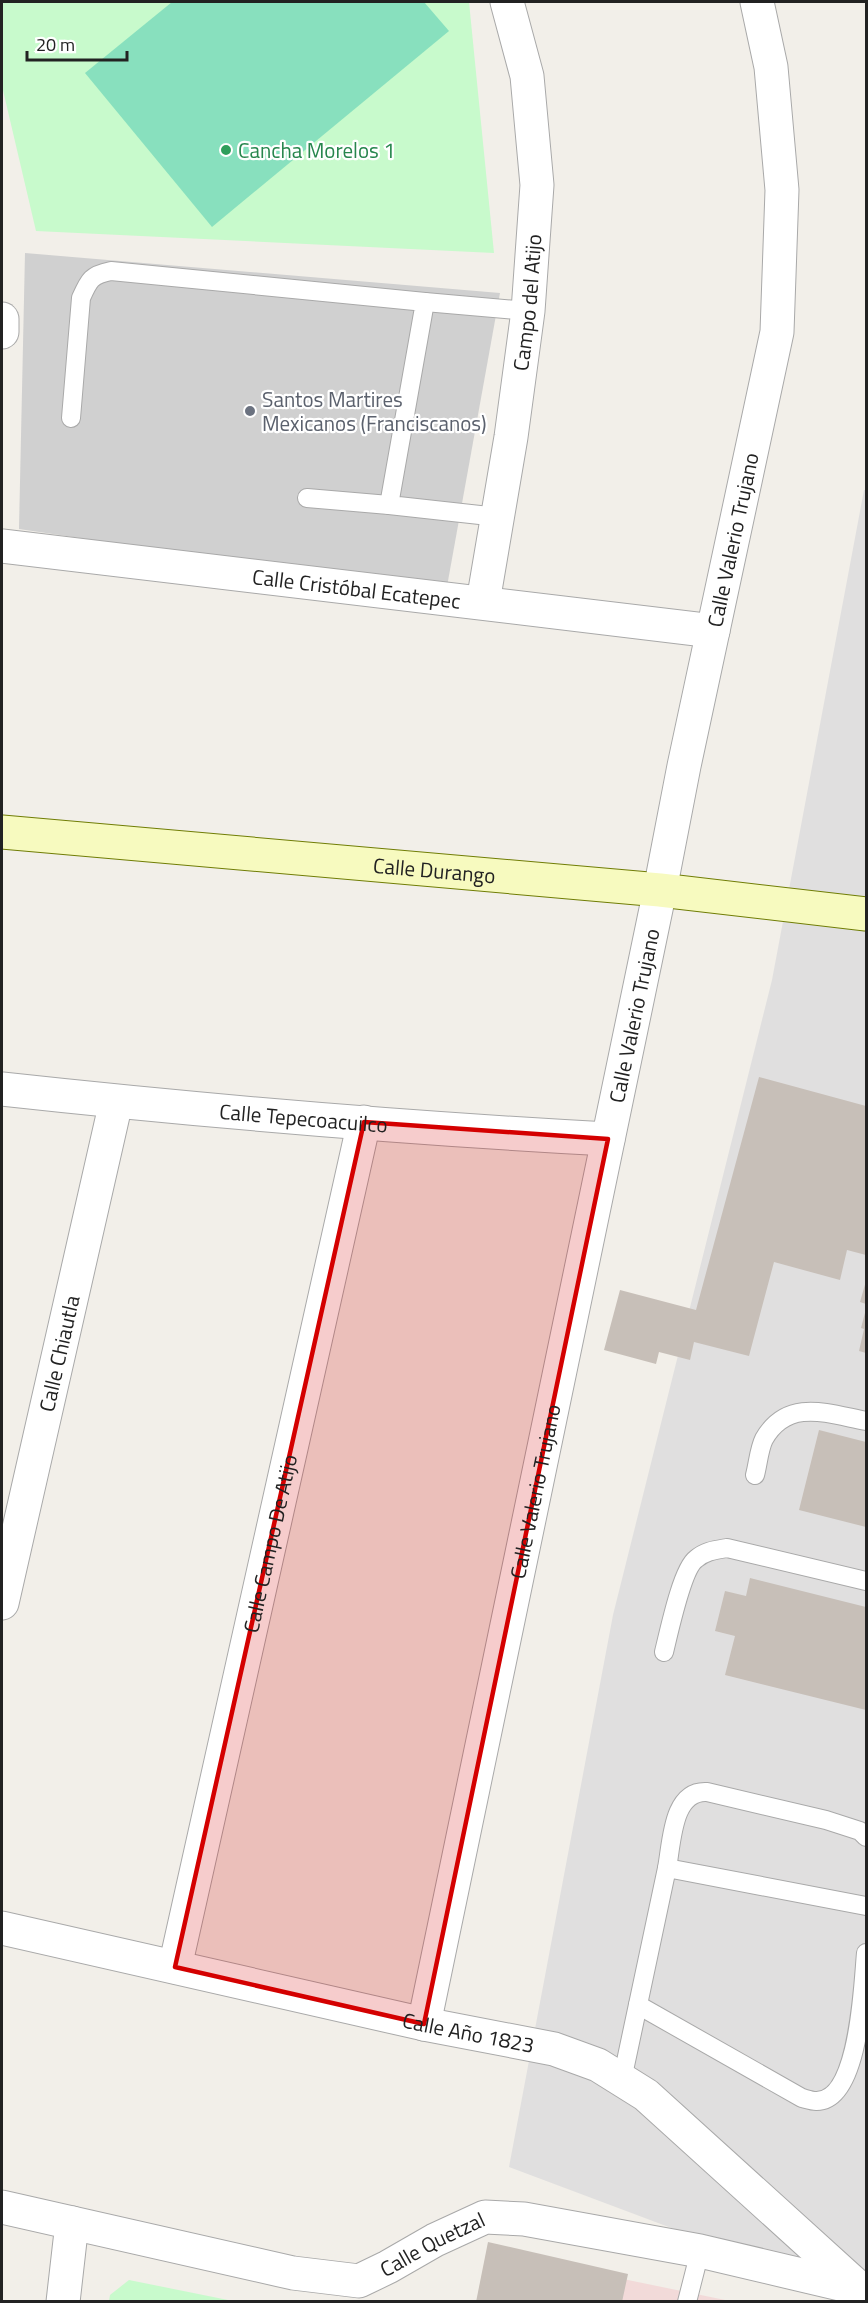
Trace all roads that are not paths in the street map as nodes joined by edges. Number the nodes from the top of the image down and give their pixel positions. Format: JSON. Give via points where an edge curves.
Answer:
{"nodes":[{"id":1,"x":507,"y":2,"type":"edge"},
{"id":2,"x":757,"y":2,"type":"edge"},
{"id":3,"x":425,"y":302,"type":"junction"},
{"id":4,"x":528,"y":311,"type":"junction"},
{"id":5,"x":2,"y":319,"type":"edge"},
{"id":6,"x":2,"y":332,"type":"edge"},
{"id":7,"x":71,"y":418,"type":"dead end"},
{"id":8,"x":307,"y":498,"type":"dead end"},
{"id":9,"x":389,"y":506,"type":"junction"},
{"id":10,"x":498,"y":517,"type":"junction"},
{"id":11,"x":2,"y":546,"type":"edge"},
{"id":12,"x":483,"y":602,"type":"junction"},
{"id":13,"x":713,"y":631,"type":"junction"},
{"id":14,"x":2,"y":832,"type":"edge"},
{"id":15,"x":660,"y":890,"type":"junction"},
{"id":16,"x":867,"y":914,"type":"edge"},
{"id":17,"x":2,"y":1089,"type":"edge"},
{"id":18,"x":116,"y":1102,"type":"junction"},
{"id":19,"x":364,"y":1122,"type":"junction"},
{"id":20,"x":608,"y":1139,"type":"junction"},
{"id":21,"x":867,"y":1421,"type":"edge"},
{"id":22,"x":755,"y":1475,"type":"dead end"},
{"id":23,"x":867,"y":1581,"type":"edge"},
{"id":24,"x":2,"y":1603,"type":"edge"},
{"id":25,"x":664,"y":1652,"type":"dead end"},
{"id":26,"x":867,"y":1837,"type":"edge"},
{"id":27,"x":667,"y":1868,"type":"junction"},
{"id":28,"x":867,"y":1906,"type":"edge"},
{"id":29,"x":2,"y":1928,"type":"edge"},
{"id":30,"x":867,"y":1953,"type":"edge"},
{"id":31,"x":175,"y":1967,"type":"junction"},
{"id":32,"x":638,"y":2005,"type":"junction"},
{"id":33,"x":424,"y":2024,"type":"junction"},
{"id":34,"x":622,"y":2080,"type":"junction"},
{"id":35,"x":2,"y":2207,"type":"edge"},
{"id":36,"x":72,"y":2223,"type":"junction"},
{"id":37,"x":700,"y":2251,"type":"junction"},
{"id":38,"x":863,"y":2289,"type":"edge"},
{"id":39,"x":358,"y":2291,"type":"edge"},
{"id":40,"x":63,"y":2301,"type":"edge"},
{"id":41,"x":687,"y":2301,"type":"edge"}],
"edges":[{"from":1,"to":4,"type":"street","name":"Campo del Atijo","via":[[527,76],[537,185]]},
{"from":2,"to":13,"type":"street","name":"Calle Valerio Trujano","via":[[771,67],[782,190],[777,333]]},
{"from":3,"to":4,"type":"lane"},
{"from":3,"to":7,"type":"lane","via":[[111,271],[96,274],[81,298]]},
{"from":3,"to":9,"type":"lane"},
{"from":4,"to":10,"type":"street","name":"Campo del Atijo"},
{"from":5,"to":6,"type":"street"},
{"from":8,"to":9,"type":"lane"},
{"from":9,"to":10,"type":"lane"},
{"from":10,"to":12,"type":"street","name":"Campo del Atijo"},
{"from":11,"to":12,"type":"street","name":"Calle Cristóbal Ecatepec"},
{"from":12,"to":13,"type":"street","name":"Calle Cristóbal Ecatepec"},
{"from":13,"to":15,"type":"street","name":"Calle Valerio Trujano"},
{"from":14,"to":15,"type":"main road","name":"Calle Durango"},
{"from":15,"to":16,"type":"main road","name":"Calle Durango"},
{"from":15,"to":20,"type":"street","name":"Calle Valerio Trujano"},
{"from":17,"to":18,"type":"street","name":"Calle Tepecoacuilco"},
{"from":18,"to":19,"type":"street","name":"Calle Tepecoacuilco"},
{"from":18,"to":24,"type":"street","name":"Calle Chiautla"},
{"from":19,"to":20,"type":"street","name":"Calle Tepecoacuilco"},
{"from":19,"to":31,"type":"street","name":"Calle Campo De Atijo"},
{"from":20,"to":33,"type":"street","name":"Calle Valerio Trujano"},
{"from":21,"to":22,"type":"lane","via":[[810,1410],[790,1414],[776,1422],[763,1440]]},
{"from":23,"to":25,"type":"lane","via":[[727,1548],[708,1551],[693,1560],[685,1574]]},
{"from":26,"to":27,"type":"lane","via":[[826,1820],[697,1791],[681,1806]]},
{"from":27,"to":28,"type":"lane"},
{"from":27,"to":32,"type":"lane"},
{"from":29,"to":31,"type":"street","name":"Calle Año 1823"},
{"from":30,"to":32,"type":"lane","via":[[850,2067],[843,2083],[829,2097],[817,2102],[802,2098]]},
{"from":31,"to":33,"type":"street","name":"Calle Año 1823"},
{"from":32,"to":34,"type":"lane"},
{"from":33,"to":34,"type":"street","name":"Calle Año 1823","via":[[554,2049],[598,2065]]},
{"from":34,"to":38,"type":"street","name":"Calle Año 1823","via":[[646,2095]]},
{"from":35,"to":36,"type":"street","name":"Calle Quetzal"},
{"from":36,"to":39,"type":"street","name":"Calle Quetzal"},
{"from":36,"to":40,"type":"street"},
{"from":37,"to":38,"type":"street","name":"Calle Quetzal"},
{"from":37,"to":39,"type":"street","name":"Calle Quetzal","via":[[524,2218],[485,2217],[388,2267]]},
{"from":37,"to":41,"type":"lane"}]}
